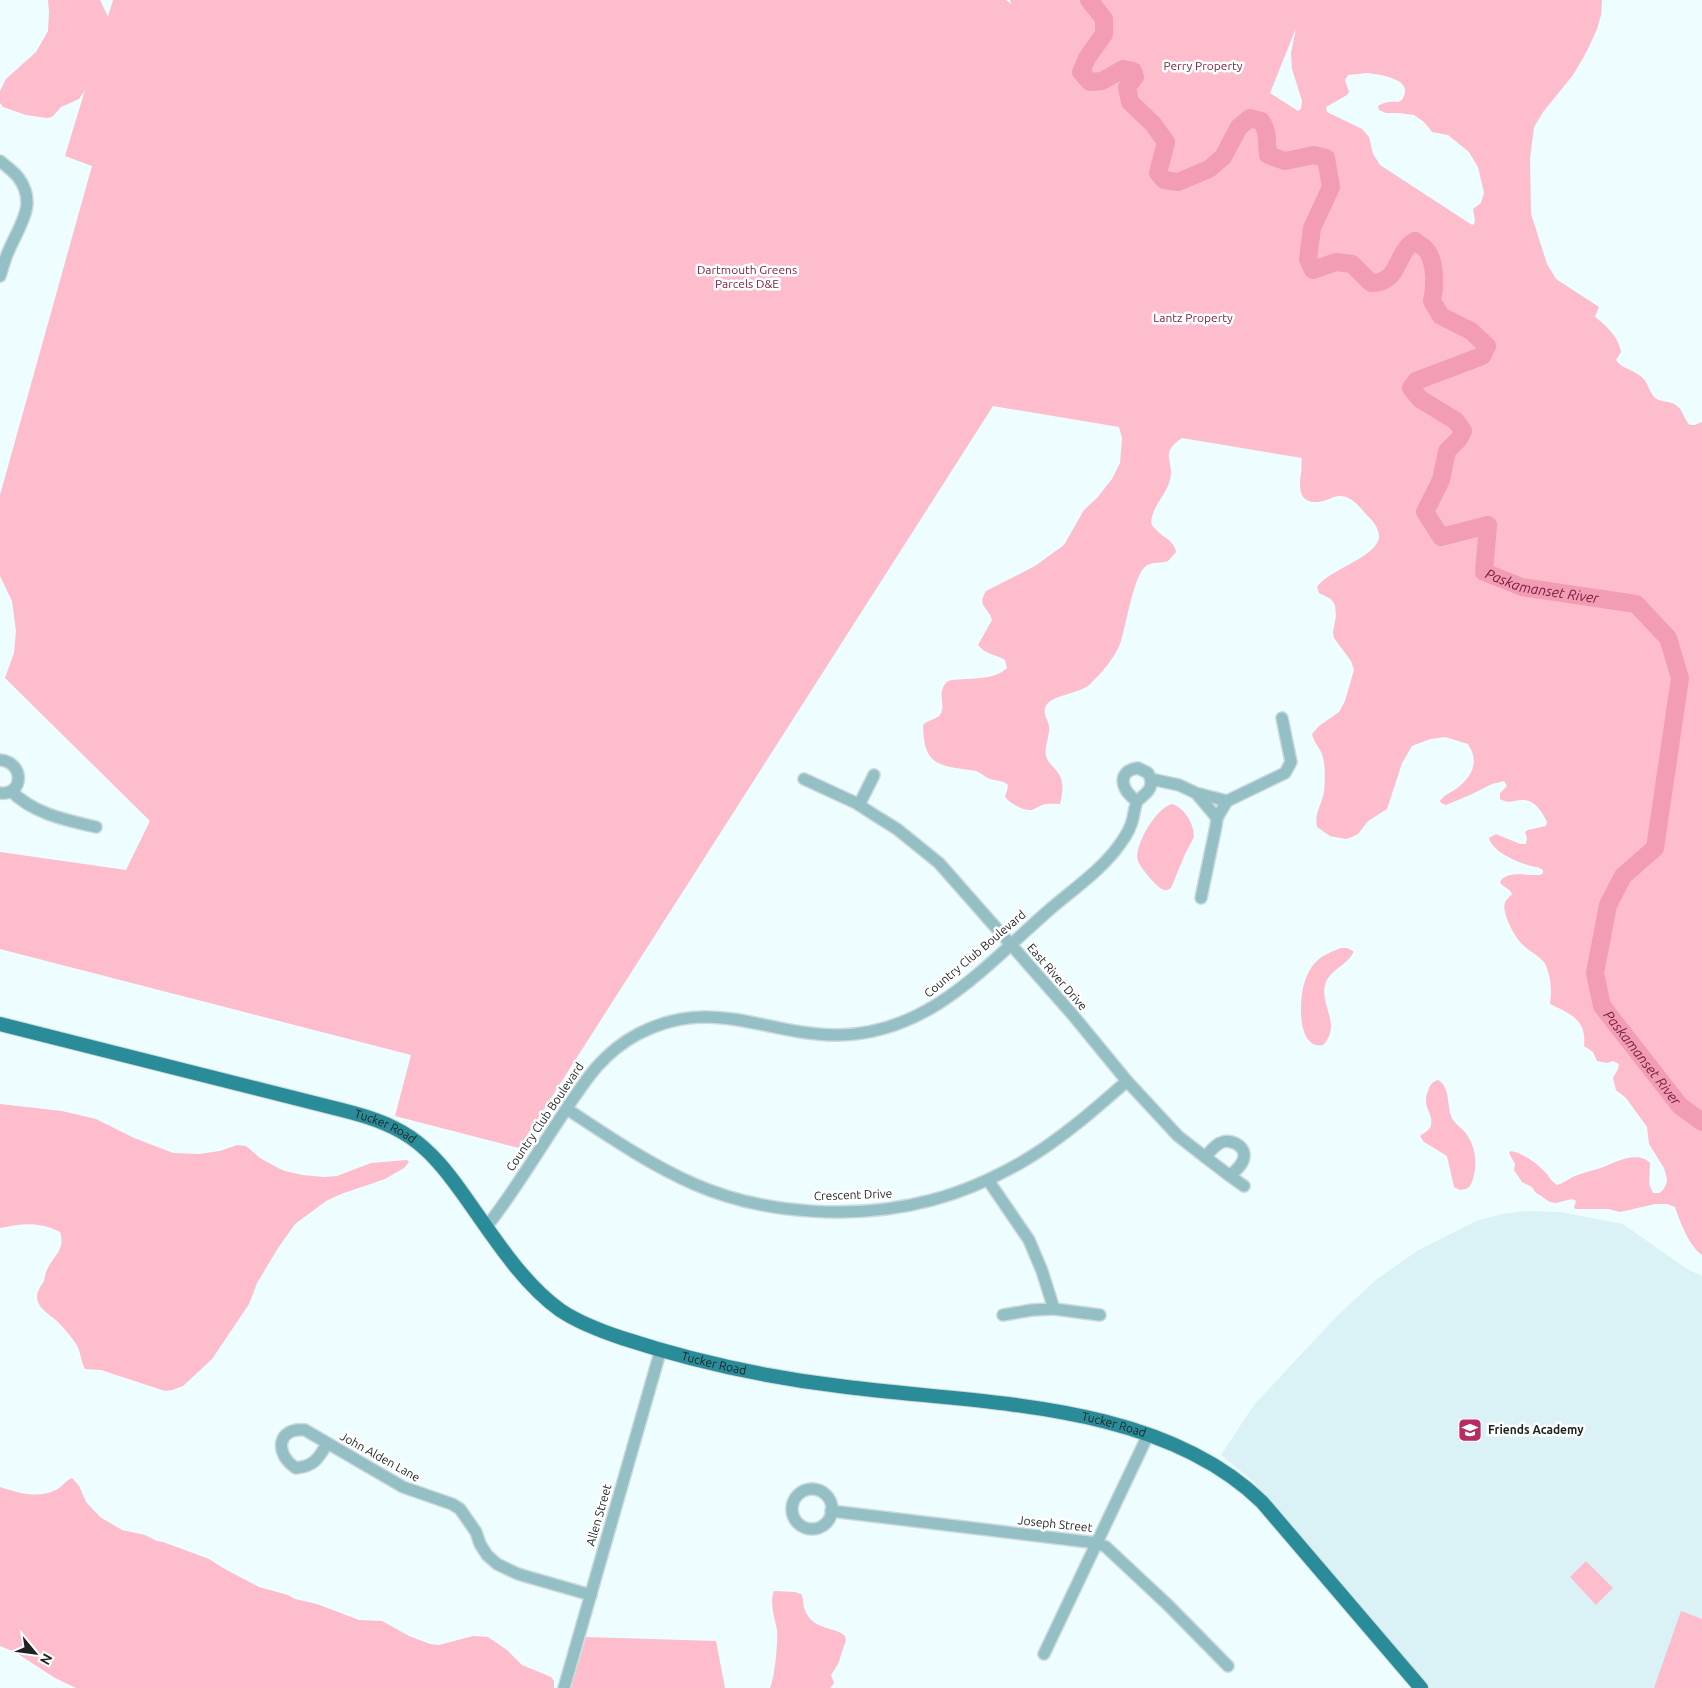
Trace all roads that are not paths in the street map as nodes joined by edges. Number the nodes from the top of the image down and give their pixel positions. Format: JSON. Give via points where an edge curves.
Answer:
{"nodes":[{"id":1,"x":0,"y":161,"type":"edge"},
{"id":2,"x":0,"y":276,"type":"edge"},
{"id":3,"x":1282,"y":718,"type":"dead end"},
{"id":4,"x":0,"y":760,"type":"edge"},
{"id":5,"x":874,"y":775,"type":"dead end"},
{"id":6,"x":804,"y":779,"type":"dead end"},
{"id":7,"x":1151,"y":779,"type":"junction"},
{"id":8,"x":5,"y":792,"type":"edge"},
{"id":9,"x":1196,"y":793,"type":"junction"},
{"id":10,"x":1137,"y":801,"type":"junction"},
{"id":11,"x":1228,"y":801,"type":"junction"},
{"id":12,"x":859,"y":805,"type":"junction"},
{"id":13,"x":1217,"y":818,"type":"junction"},
{"id":14,"x":96,"y":827,"type":"dead end"},
{"id":15,"x":1201,"y":898,"type":"dead end"},
{"id":16,"x":1011,"y":945,"type":"junction"},
{"id":17,"x":0,"y":1024,"type":"edge"},
{"id":18,"x":1126,"y":1081,"type":"junction"},
{"id":19,"x":567,"y":1109,"type":"junction"},
{"id":20,"x":1205,"y":1157,"type":"junction"},
{"id":21,"x":1230,"y":1176,"type":"junction"},
{"id":22,"x":988,"y":1180,"type":"junction"},
{"id":23,"x":1244,"y":1186,"type":"dead end"},
{"id":24,"x":487,"y":1226,"type":"junction"},
{"id":25,"x":1054,"y":1309,"type":"junction"},
{"id":26,"x":1003,"y":1316,"type":"dead end"},
{"id":27,"x":1100,"y":1316,"type":"dead end"},
{"id":28,"x":661,"y":1349,"type":"junction"},
{"id":29,"x":1148,"y":1435,"type":"junction"},
{"id":30,"x":327,"y":1444,"type":"dead end"},
{"id":31,"x":832,"y":1511,"type":"dead end"},
{"id":32,"x":1097,"y":1543,"type":"junction"},
{"id":33,"x":591,"y":1596,"type":"junction"},
{"id":34,"x":1044,"y":1654,"type":"dead end"},
{"id":35,"x":1228,"y":1666,"type":"dead end"},
{"id":36,"x":564,"y":1688,"type":"edge"},
{"id":37,"x":1421,"y":1688,"type":"edge"}],
"edges":[{"from":1,"to":2,"type":"street","via":[[17,176],[27,205],[24,220]]},
{"from":3,"to":11,"type":"street","via":[[1291,762],[1285,773]]},
{"from":4,"to":8,"type":"street","via":[[14,766],[19,780],[16,786]]},
{"from":5,"to":12,"type":"street"},
{"from":6,"to":12,"type":"street","name":"East River Drive"},
{"from":7,"to":9,"type":"street","via":[[1179,785]]},
{"from":7,"to":10,"type":"street","name":"Country Club Boulevard","via":[[1149,791]]},
{"from":7,"to":10,"type":"street","via":[[1140,768],[1125,775],[1125,791]]},
{"from":8,"to":14,"type":"street","via":[[46,813]]},
{"from":9,"to":11,"type":"street"},
{"from":9,"to":13,"type":"street"},
{"from":10,"to":16,"type":"street","name":"Country Club Boulevard","via":[[1128,830],[1117,848]]},
{"from":11,"to":13,"type":"street"},
{"from":12,"to":16,"type":"street","name":"East River Drive","via":[[897,829],[940,863]]},
{"from":13,"to":15,"type":"street"},
{"from":16,"to":18,"type":"street","name":"East River Drive"},
{"from":16,"to":19,"type":"street","name":"Country Club Boulevard","via":[[936,1005],[912,1019],[882,1030],[821,1034],[706,1016],[681,1018],[656,1026],[630,1038],[606,1057],[582,1084]]},
{"from":17,"to":24,"type":"main road","name":"Tucker Road","via":[[385,1123],[427,1150]]},
{"from":18,"to":20,"type":"street","name":"East River Drive","via":[[1178,1136]]},
{"from":18,"to":22,"type":"street","name":"Crescent Drive","via":[[1050,1143]]},
{"from":19,"to":22,"type":"street","name":"Crescent Drive","via":[[680,1177],[733,1198],[765,1205],[834,1211],[890,1208],[933,1200]]},
{"from":19,"to":24,"type":"street","name":"Country Club Boulevard"},
{"from":20,"to":21,"type":"street","name":"East River Drive"},
{"from":20,"to":21,"type":"street","via":[[1220,1143],[1230,1141],[1239,1145],[1244,1158]]},
{"from":21,"to":23,"type":"street","name":"East River Drive"},
{"from":22,"to":25,"type":"street","via":[[1029,1240]]},
{"from":24,"to":28,"type":"main road","name":"Tucker Road","via":[[524,1275],[561,1310],[597,1329]]},
{"from":25,"to":26,"type":"street"},
{"from":25,"to":27,"type":"street"},
{"from":28,"to":29,"type":"main road","name":"Tucker Road","via":[[782,1378],[1065,1412]]},
{"from":28,"to":33,"type":"street","name":"Allen Street"},
{"from":29,"to":32,"type":"street"},
{"from":29,"to":37,"type":"main road","name":"Tucker Road","via":[[1198,1457],[1254,1494]]},
{"from":30,"to":33,"type":"street","name":"John Alden Lane","via":[[403,1487],[460,1509],[487,1555],[497,1564],[518,1574]]},
{"from":31,"to":32,"type":"street","name":"Joseph Street"},
{"from":32,"to":34,"type":"street"},
{"from":32,"to":35,"type":"street","name":"Joseph Street","via":[[1106,1547],[1168,1605]]},
{"from":33,"to":36,"type":"street","name":"Allen Street"}]}
